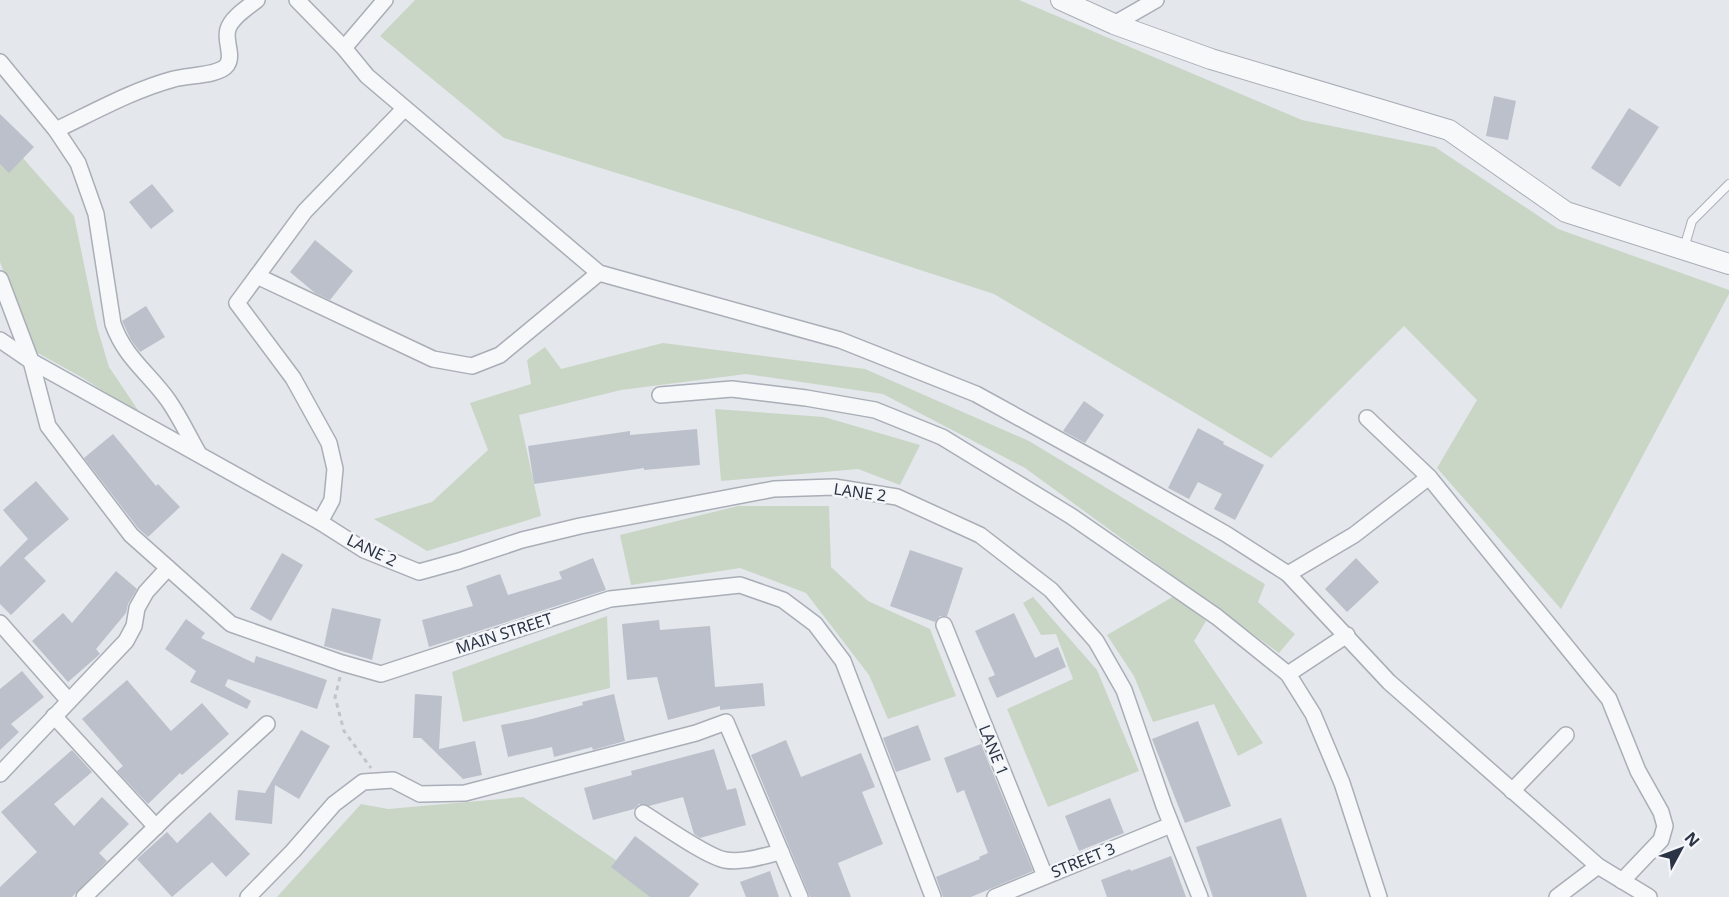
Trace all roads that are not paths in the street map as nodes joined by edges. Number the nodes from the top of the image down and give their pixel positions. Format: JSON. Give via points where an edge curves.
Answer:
{"nodes":[{"id":1,"x":256,"y":0,"type":"edge"},
{"id":2,"x":297,"y":0,"type":"edge"},
{"id":3,"x":384,"y":0,"type":"edge"},
{"id":4,"x":1061,"y":0,"type":"edge"},
{"id":5,"x":1156,"y":0,"type":"edge"},
{"id":6,"x":1114,"y":24,"type":"junction"},
{"id":7,"x":344,"y":48,"type":"junction"},
{"id":8,"x":0,"y":62,"type":"edge"},
{"id":9,"x":404,"y":109,"type":"junction"},
{"id":10,"x":56,"y":130,"type":"junction"},
{"id":11,"x":1729,"y":184,"type":"edge"},
{"id":12,"x":1684,"y":250,"type":"junction"},
{"id":13,"x":1729,"y":264,"type":"edge"},
{"id":14,"x":599,"y":273,"type":"junction"},
{"id":15,"x":257,"y":276,"type":"junction"},
{"id":16,"x":0,"y":279,"type":"edge"},
{"id":17,"x":0,"y":340,"type":"edge"},
{"id":18,"x":32,"y":361,"type":"junction"},
{"id":19,"x":660,"y":395,"type":"dead end"},
{"id":20,"x":1367,"y":418,"type":"dead end"},
{"id":21,"x":199,"y":454,"type":"junction"},
{"id":22,"x":1429,"y":477,"type":"junction"},
{"id":23,"x":320,"y":522,"type":"junction"},
{"id":24,"x":168,"y":568,"type":"junction"},
{"id":25,"x":1288,"y":573,"type":"junction"},
{"id":26,"x":0,"y":623,"type":"edge"},
{"id":27,"x":944,"y":625,"type":"dead end"},
{"id":28,"x":1347,"y":635,"type":"junction"},
{"id":29,"x":1288,"y":674,"type":"junction"},
{"id":30,"x":69,"y":701,"type":"junction"},
{"id":31,"x":54,"y":716,"type":"junction"},
{"id":32,"x":267,"y":724,"type":"dead end"},
{"id":33,"x":1566,"y":735,"type":"dead end"},
{"id":34,"x":0,"y":774,"type":"edge"},
{"id":35,"x":1512,"y":791,"type":"junction"},
{"id":36,"x":643,"y":813,"type":"dead end"},
{"id":37,"x":1171,"y":825,"type":"junction"},
{"id":38,"x":156,"y":828,"type":"junction"},
{"id":39,"x":781,"y":852,"type":"junction"},
{"id":40,"x":1598,"y":866,"type":"junction"},
{"id":41,"x":1045,"y":876,"type":"junction"},
{"id":42,"x":1622,"y":881,"type":"junction"},
{"id":43,"x":91,"y":895,"type":"edge"},
{"id":44,"x":248,"y":897,"type":"edge"},
{"id":45,"x":800,"y":897,"type":"edge"},
{"id":46,"x":933,"y":897,"type":"edge"},
{"id":47,"x":995,"y":897,"type":"edge"},
{"id":48,"x":1200,"y":897,"type":"edge"},
{"id":49,"x":1379,"y":897,"type":"edge"},
{"id":50,"x":1557,"y":897,"type":"edge"},
{"id":51,"x":1649,"y":897,"type":"edge"}],
"edges":[{"from":1,"to":10,"type":"street","via":[[232,21],[227,31],[227,66],[219,71],[175,78]]},
{"from":2,"to":7,"type":"street"},
{"from":3,"to":7,"type":"street"},
{"from":4,"to":6,"type":"street"},
{"from":5,"to":6,"type":"street"},
{"from":6,"to":12,"type":"street","via":[[1211,59],[1449,130],[1566,212]]},
{"from":7,"to":9,"type":"street","via":[[367,76]]},
{"from":8,"to":10,"type":"street"},
{"from":9,"to":14,"type":"street"},
{"from":9,"to":15,"type":"street","via":[[304,211]]},
{"from":10,"to":21,"type":"street","via":[[78,163],[96,214],[113,324],[119,340],[168,400]]},
{"from":11,"to":12,"type":"lane","via":[[1692,221]]},
{"from":12,"to":13,"type":"street"},
{"from":14,"to":15,"type":"street","via":[[500,355],[472,366],[433,359]]},
{"from":14,"to":25,"type":"street","via":[[840,340],[976,394],[1113,469]]},
{"from":15,"to":23,"type":"street","via":[[237,303],[293,378],[329,443],[335,469],[332,500]]},
{"from":16,"to":18,"type":"street","name":"MAIN STREET"},
{"from":17,"to":18,"type":"street","name":"LANE 2"},
{"from":18,"to":21,"type":"street","name":"LANE 2"},
{"from":18,"to":24,"type":"street","name":"MAIN STREET","via":[[48,426],[131,535]]},
{"from":19,"to":29,"type":"street","via":[[732,389],[806,398],[875,410],[942,437],[1071,516],[1217,617]]},
{"from":20,"to":22,"type":"street"},
{"from":21,"to":23,"type":"street","name":"LANE 2"},
{"from":22,"to":25,"type":"street","via":[[1354,535]]},
{"from":22,"to":42,"type":"street","via":[[1609,699],[1665,826],[1661,840]]},
{"from":23,"to":37,"type":"street","name":"LANE 2","via":[[364,550],[419,572],[568,529],[774,489],[834,487],[897,497],[980,535],[1051,590],[1096,641],[1124,690]]},
{"from":24,"to":30,"type":"street","via":[[146,592],[126,641]]},
{"from":24,"to":46,"type":"street","name":"MAIN STREET","via":[[231,624],[381,674],[609,598],[740,585],[783,600],[815,624],[843,661]]},
{"from":25,"to":28,"type":"street"},
{"from":26,"to":30,"type":"street"},
{"from":27,"to":41,"type":"street","name":"LANE 1"},
{"from":28,"to":29,"type":"street"},
{"from":28,"to":35,"type":"street","via":[[1389,682]]},
{"from":29,"to":49,"type":"street","via":[[1313,714],[1342,783]]},
{"from":30,"to":31,"type":"street"},
{"from":31,"to":34,"type":"street"},
{"from":31,"to":38,"type":"street"},
{"from":32,"to":38,"type":"street"},
{"from":33,"to":35,"type":"street"},
{"from":35,"to":40,"type":"street"},
{"from":36,"to":39,"type":"street","via":[[723,860],[741,861]]},
{"from":37,"to":41,"type":"street","name":"STREET 3"},
{"from":37,"to":48,"type":"street","name":"LANE 2"},
{"from":38,"to":43,"type":"street"},
{"from":39,"to":44,"type":"street","via":[[726,722],[465,793],[420,794],[393,780],[363,782],[334,804]]},
{"from":39,"to":45,"type":"street"},
{"from":40,"to":42,"type":"street"},
{"from":40,"to":50,"type":"street"},
{"from":41,"to":47,"type":"street","name":"STREET 3"},
{"from":42,"to":51,"type":"street"}]}
